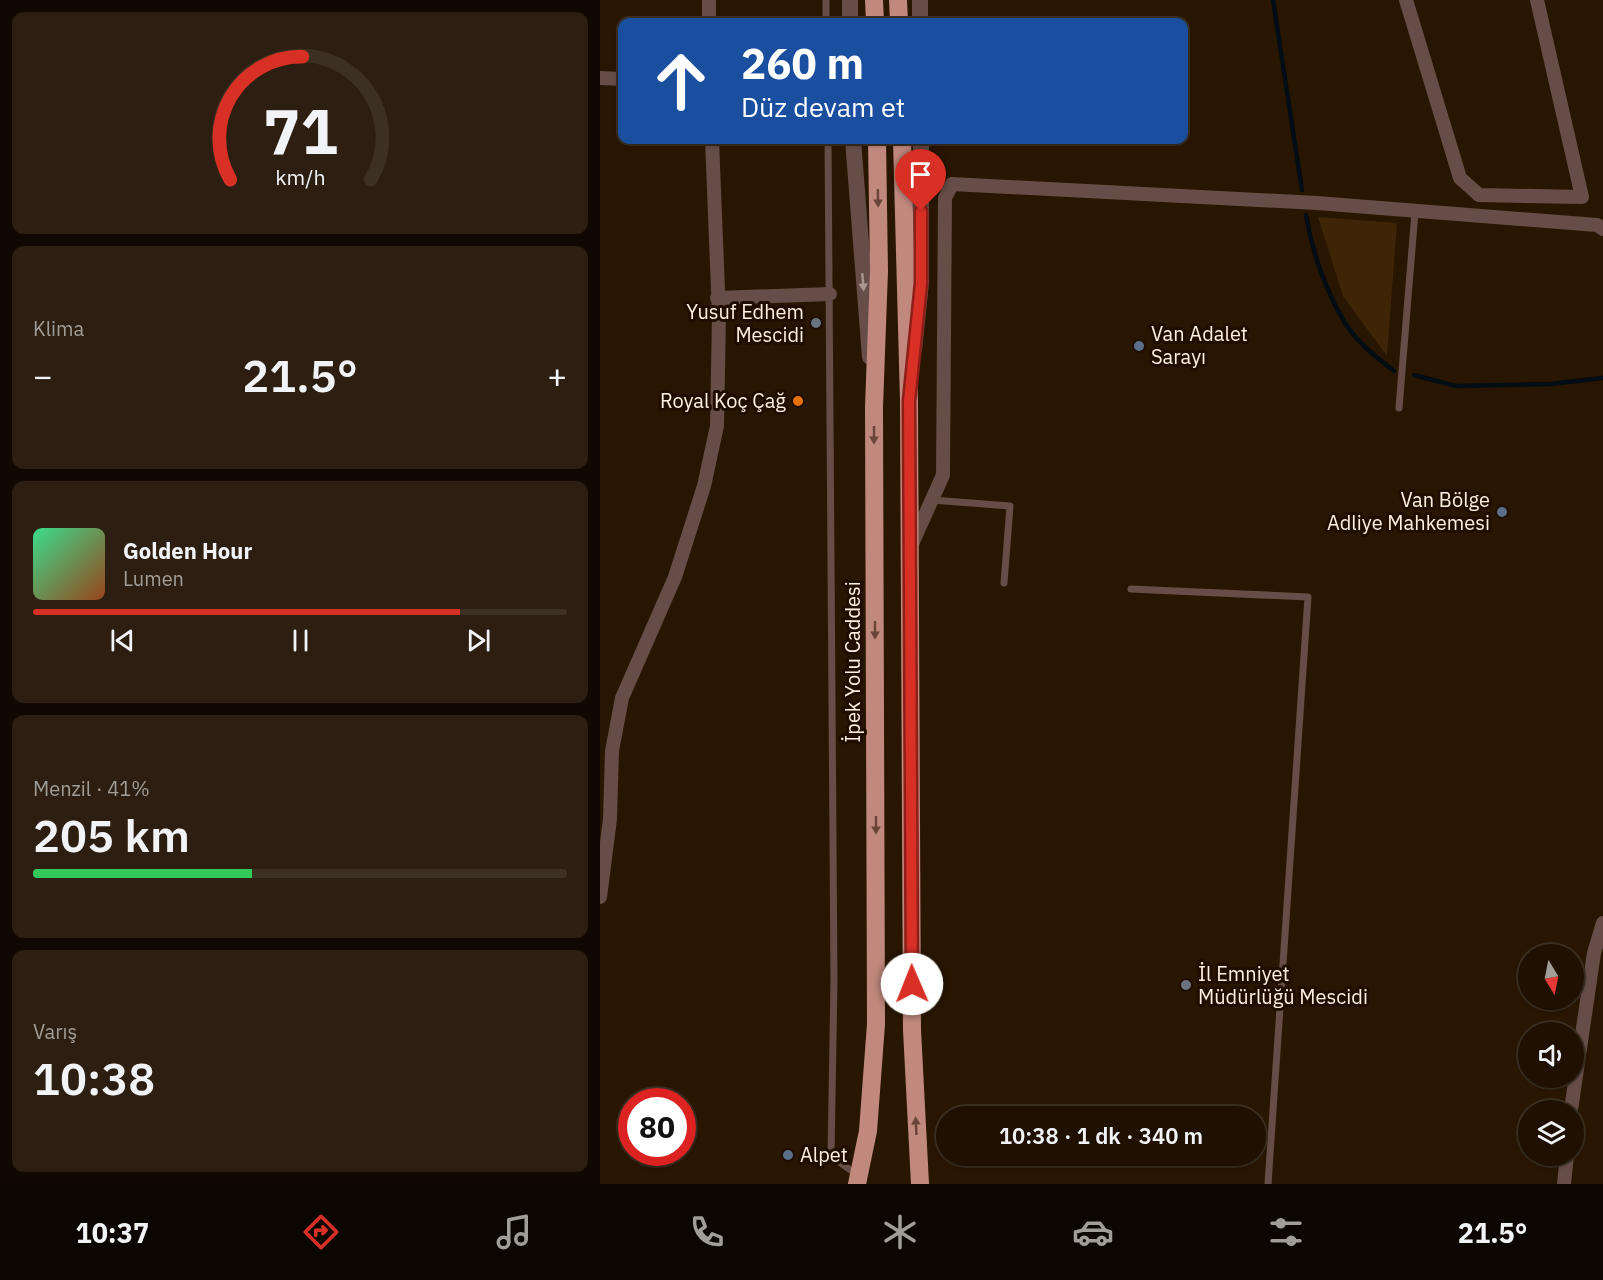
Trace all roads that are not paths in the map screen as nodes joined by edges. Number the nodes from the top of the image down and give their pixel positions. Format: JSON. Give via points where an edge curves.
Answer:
{"nodes":[{"id":1,"x":709,"y":0,"type":"edge"},
{"id":2,"x":826,"y":0,"type":"edge"},
{"id":3,"x":850,"y":0,"type":"edge"},
{"id":4,"x":874,"y":0,"type":"edge"},
{"id":5,"x":898,"y":0,"type":"edge"},
{"id":6,"x":920,"y":0,"type":"edge"},
{"id":7,"x":1406,"y":0,"type":"edge"},
{"id":8,"x":1537,"y":0,"type":"edge"},
{"id":9,"x":710,"y":18,"type":"edge"},
{"id":10,"x":826,"y":18,"type":"edge"},
{"id":11,"x":850,"y":18,"type":"edge"},
{"id":12,"x":875,"y":18,"type":"edge"},
{"id":13,"x":899,"y":18,"type":"edge"},
{"id":14,"x":921,"y":18,"type":"edge"},
{"id":15,"x":600,"y":78,"type":"edge"},
{"id":16,"x":618,"y":79,"type":"edge"},
{"id":17,"x":712,"y":144,"type":"edge"},
{"id":18,"x":828,"y":144,"type":"edge"},
{"id":19,"x":854,"y":144,"type":"edge"},
{"id":20,"x":877,"y":144,"type":"edge"},
{"id":21,"x":902,"y":144,"type":"edge"},
{"id":22,"x":921,"y":144,"type":"edge"},
{"id":23,"x":1415,"y":212,"type":"junction"},
{"id":24,"x":1603,"y":229,"type":"edge"},
{"id":25,"x":830,"y":294,"type":"junction"},
{"id":26,"x":717,"y":298,"type":"junction"},
{"id":27,"x":909,"y":401,"type":"junction"},
{"id":28,"x":874,"y":407,"type":"junction"},
{"id":29,"x":1399,"y":408,"type":"dead end"},
{"id":30,"x":932,"y":500,"type":"junction"},
{"id":31,"x":910,"y":549,"type":"junction"},
{"id":32,"x":1004,"y":583,"type":"dead end"},
{"id":33,"x":1131,"y":589,"type":"dead end"},
{"id":34,"x":600,"y":897,"type":"edge"},
{"id":35,"x":1603,"y":923,"type":"edge"},
{"id":36,"x":1572,"y":1100,"type":"edge"},
{"id":37,"x":1566,"y":1166,"type":"edge"},
{"id":38,"x":858,"y":1180,"type":"edge"},
{"id":39,"x":920,"y":1184,"type":"edge"},
{"id":40,"x":1268,"y":1184,"type":"edge"},
{"id":41,"x":1564,"y":1184,"type":"edge"}],
"edges":[{"from":1,"to":9,"type":"street"},
{"from":2,"to":10,"type":"lane"},
{"from":3,"to":11,"type":"street"},
{"from":4,"to":12,"type":"highway"},
{"from":5,"to":13,"type":"highway"},
{"from":6,"to":14,"type":"street"},
{"from":7,"to":8,"type":"street","via":[[1460,178],[1479,195],[1582,197]]},
{"from":15,"to":16,"type":"street"},
{"from":17,"to":26,"type":"street"},
{"from":18,"to":25,"type":"lane"},
{"from":19,"to":28,"type":"street","one_way":true},
{"from":20,"to":28,"type":"highway","name":"İpek Yolu Caddesi","one_way":true,"via":[[879,271]]},
{"from":21,"to":27,"type":"highway"},
{"from":22,"to":27,"type":"street","via":[[921,283]]},
{"from":23,"to":24,"type":"street","via":[[1598,225]]},
{"from":23,"to":29,"type":"lane"},
{"from":23,"to":30,"type":"street","via":[[1317,203],[952,184],[945,198],[943,475]]},
{"from":25,"to":26,"type":"street"},
{"from":25,"to":38,"type":"lane","via":[[834,981],[831,1156]]},
{"from":26,"to":34,"type":"street","via":[[717,426],[704,486],[675,577],[622,698],[612,751],[610,819]]},
{"from":27,"to":31,"type":"highway"},
{"from":28,"to":38,"type":"highway","name":"İpek Yolu Caddesi","one_way":true,"via":[[876,1024],[868,1131]]},
{"from":30,"to":31,"type":"street"},
{"from":30,"to":32,"type":"lane","via":[[1010,506]]},
{"from":39,"to":31,"type":"highway","one_way":true,"via":[[912,1030]]},
{"from":33,"to":40,"type":"lane","via":[[1308,597]]},
{"from":35,"to":36,"type":"street","via":[[1594,953]]},
{"from":37,"to":41,"type":"street"}]}
